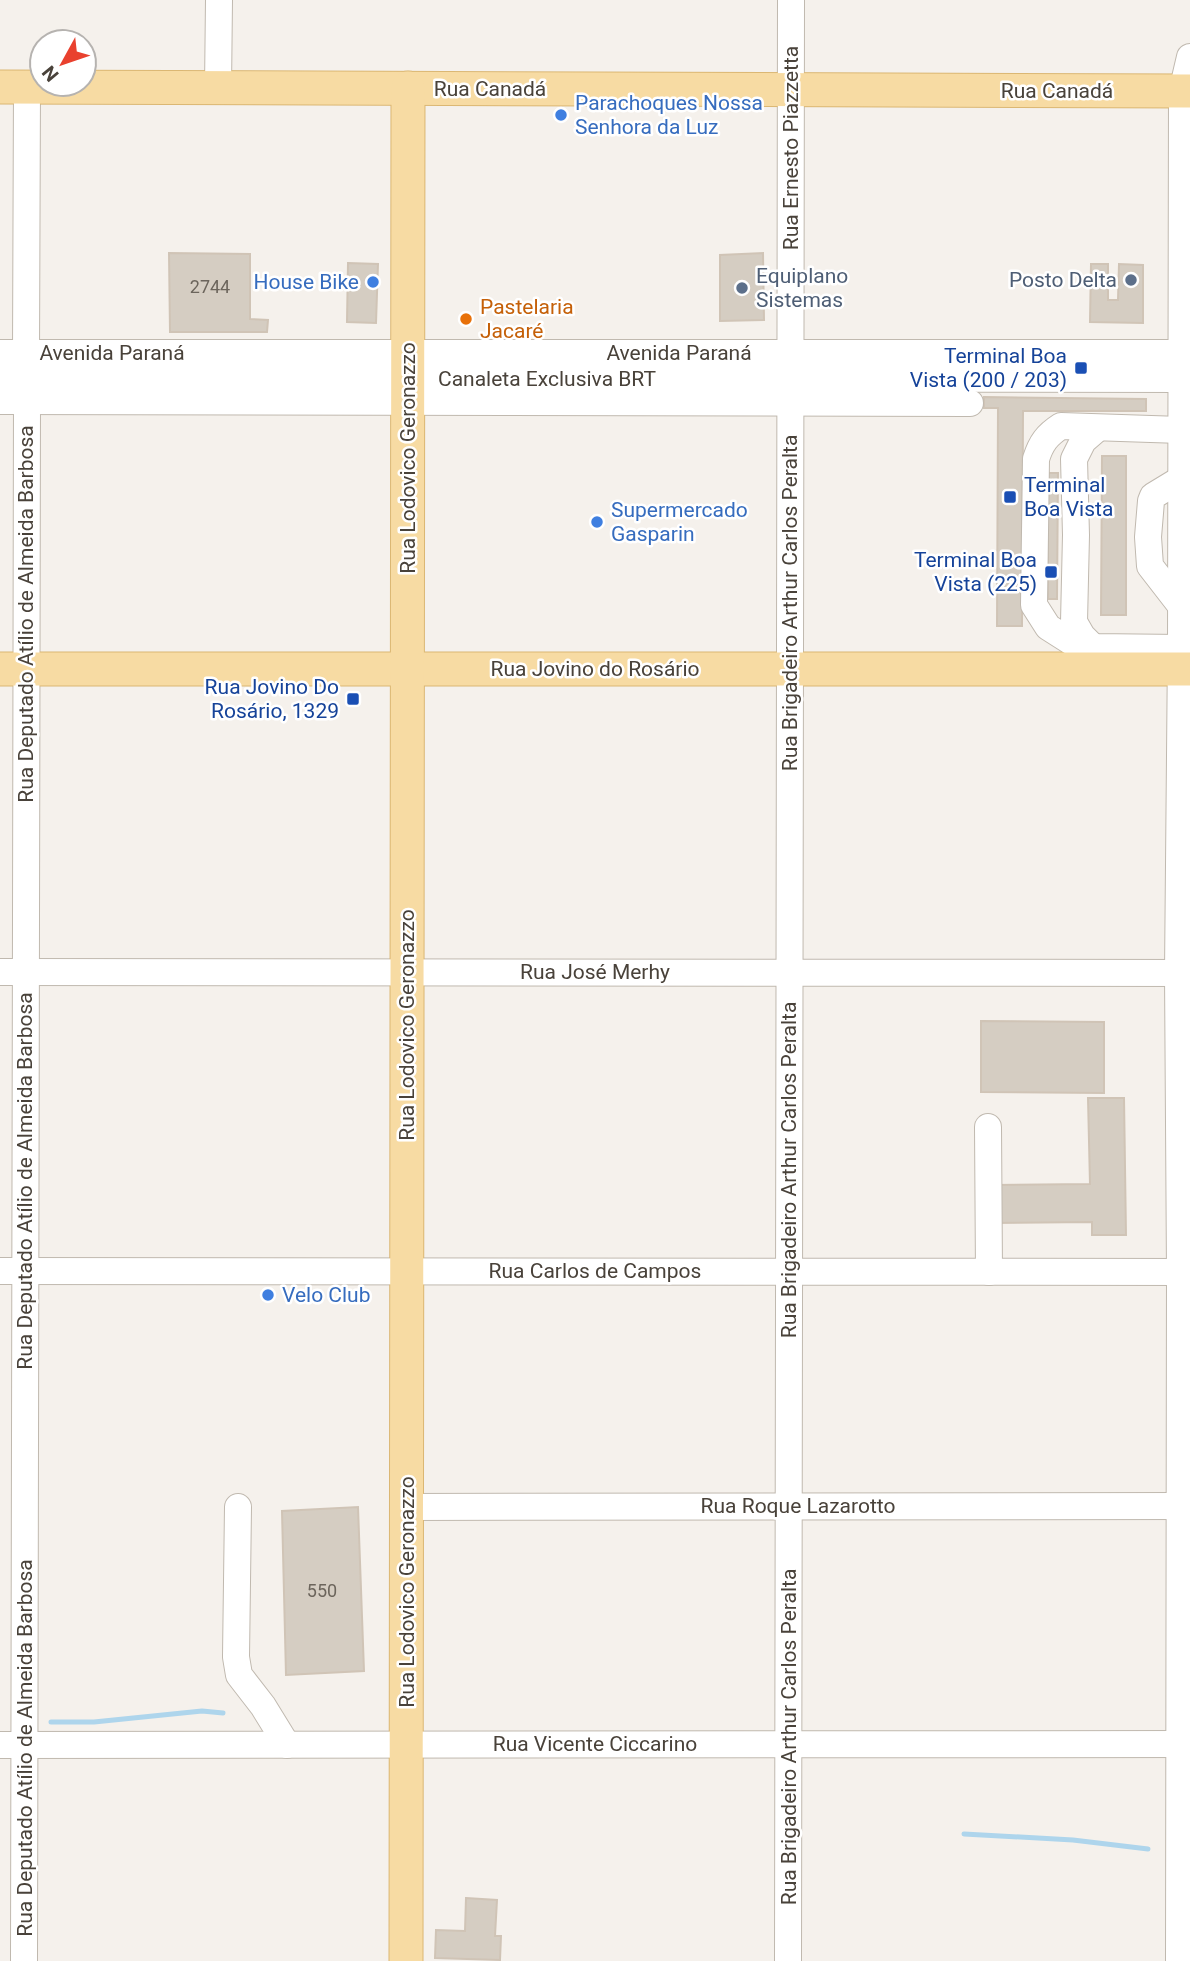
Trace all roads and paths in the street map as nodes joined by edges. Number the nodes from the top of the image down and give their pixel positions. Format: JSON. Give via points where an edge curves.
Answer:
{"nodes":[{"id":1,"x":219,"y":0,"type":"edge"},
{"id":2,"x":791,"y":0,"type":"edge"},
{"id":3,"x":1190,"y":58,"type":"edge"},
{"id":4,"x":13,"y":87,"type":"edge"},
{"id":5,"x":218,"y":88,"type":"junction"},
{"id":6,"x":408,"y":88,"type":"junction"},
{"id":7,"x":791,"y":90,"type":"junction"},
{"id":8,"x":1186,"y":91,"type":"edge"},
{"id":9,"x":0,"y":353,"type":"edge"},
{"id":10,"x":26,"y":353,"type":"junction"},
{"id":11,"x":790,"y":353,"type":"junction"},
{"id":12,"x":1186,"y":353,"type":"edge"},
{"id":13,"x":0,"y":378,"type":"edge"},
{"id":14,"x":408,"y":378,"type":"junction"},
{"id":15,"x":1186,"y":379,"type":"edge"},
{"id":16,"x":790,"y":391,"type":"junction"},
{"id":17,"x":0,"y":401,"type":"edge"},
{"id":18,"x":27,"y":401,"type":"junction"},
{"id":19,"x":970,"y":403,"type":"dead end"},
{"id":20,"x":1184,"y":414,"type":"edge"},
{"id":21,"x":1098,"y":428,"type":"junction"},
{"id":22,"x":1093,"y":647,"type":"junction"},
{"id":23,"x":1184,"y":662,"type":"edge"},
{"id":24,"x":13,"y":669,"type":"edge"},
{"id":25,"x":408,"y":669,"type":"junction"},
{"id":26,"x":790,"y":669,"type":"junction"},
{"id":27,"x":13,"y":972,"type":"edge"},
{"id":28,"x":407,"y":972,"type":"junction"},
{"id":29,"x":790,"y":972,"type":"junction"},
{"id":30,"x":1184,"y":973,"type":"edge"},
{"id":31,"x":988,"y":1127,"type":"dead end"},
{"id":32,"x":13,"y":1271,"type":"edge"},
{"id":33,"x":407,"y":1271,"type":"junction"},
{"id":34,"x":789,"y":1271,"type":"junction"},
{"id":35,"x":989,"y":1272,"type":"junction"},
{"id":36,"x":1185,"y":1272,"type":"edge"},
{"id":37,"x":789,"y":1506,"type":"junction"},
{"id":38,"x":1185,"y":1506,"type":"edge"},
{"id":39,"x":238,"y":1507,"type":"dead end"},
{"id":40,"x":407,"y":1507,"type":"junction"},
{"id":41,"x":789,"y":1744,"type":"junction"},
{"id":42,"x":1185,"y":1744,"type":"edge"},
{"id":43,"x":12,"y":1745,"type":"edge"},
{"id":44,"x":287,"y":1745,"type":"junction"},
{"id":45,"x":407,"y":1745,"type":"junction"},
{"id":46,"x":24,"y":1961,"type":"edge"},
{"id":47,"x":406,"y":1961,"type":"edge"},
{"id":48,"x":788,"y":1961,"type":"edge"},
{"id":49,"x":1179,"y":1961,"type":"edge"}],
"edges":[{"from":1,"to":5,"type":"street"},
{"from":2,"to":7,"type":"street","name":"Rua Ernesto Piazzetta"},
{"from":3,"to":8,"type":"street"},
{"from":4,"to":5,"type":"main road","name":"Rua Canadá"},
{"from":4,"to":10,"type":"street"},
{"from":5,"to":6,"type":"main road","name":"Rua Canadá"},
{"from":6,"to":7,"type":"main road","name":"Rua Canadá"},
{"from":6,"to":14,"type":"main road","name":"Rua Lodovico Geronazzo"},
{"from":7,"to":8,"type":"main road","name":"Rua Canadá"},
{"from":7,"to":11,"type":"street","name":"Rua Ernesto Piazzetta"},
{"from":8,"to":12,"type":"street"},
{"from":9,"to":10,"type":"street","name":"Avenida Paraná"},
{"from":10,"to":14,"type":"street","name":"Avenida Paraná"},
{"from":11,"to":12,"type":"street","name":"Avenida Paraná"},
{"from":11,"to":14,"type":"street","name":"Avenida Paraná"},
{"from":11,"to":16,"type":"street","name":"Rua Ernesto Piazzetta"},
{"from":12,"to":15,"type":"street"},
{"from":13,"to":14,"type":"street","name":"Canaleta Exclusiva BRT"},
{"from":14,"to":16,"type":"street","name":"Canaleta Exclusiva BRT"},
{"from":14,"to":18,"type":"street","name":"Avenida Paraná"},
{"from":14,"to":25,"type":"main road","name":"Rua Lodovico Geronazzo"},
{"from":15,"to":16,"type":"street","name":"Canaleta Exclusiva BRT","via":[[1010,379]]},
{"from":15,"to":20,"type":"street"},
{"from":16,"to":19,"type":"street"},
{"from":16,"to":26,"type":"street","name":"Rua Brigadeiro Arthur Carlos Peralta"},
{"from":17,"to":18,"type":"street","name":"Avenida Paraná"},
{"from":18,"to":24,"type":"street","name":"Rua Deputado Atílio de Almeida Barbosa"},
{"from":20,"to":21,"type":"street"},
{"from":20,"to":23,"type":"street"},
{"from":21,"to":22,"type":"street","via":[[1083,441],[1074,459],[1074,622]]},
{"from":21,"to":22,"type":"street","via":[[1061,426],[1040,444],[1035,527],[1034,605],[1048,627],[1070,641]]},
{"from":22,"to":23,"type":"street"},
{"from":23,"to":26,"type":"main road","name":"Rua Jovino do Rosário"},
{"from":23,"to":30,"type":"street"},
{"from":24,"to":25,"type":"main road","name":"Rua Jovino do Rosário"},
{"from":24,"to":27,"type":"street","name":"Rua Deputado Atílio de Almeida Barbosa"},
{"from":25,"to":26,"type":"main road","name":"Rua Jovino do Rosário"},
{"from":25,"to":28,"type":"main road","name":"Rua Lodovico Geronazzo"},
{"from":26,"to":29,"type":"street","name":"Rua Brigadeiro Arthur Carlos Peralta"},
{"from":27,"to":28,"type":"street","name":"Rua José Merhy"},
{"from":27,"to":32,"type":"street","name":"Rua Deputado Atílio de Almeida Barbosa"},
{"from":28,"to":29,"type":"street","name":"Rua José Merhy"},
{"from":28,"to":33,"type":"main road","name":"Rua Lodovico Geronazzo"},
{"from":29,"to":30,"type":"street","name":"Rua José Merhy"},
{"from":29,"to":34,"type":"street","name":"Rua Brigadeiro Arthur Carlos Peralta"},
{"from":30,"to":36,"type":"street"},
{"from":31,"to":35,"type":"street"},
{"from":32,"to":33,"type":"street","name":"Rua Carlos de Campos"},
{"from":32,"to":43,"type":"street","name":"Rua Deputado Atílio de Almeida Barbosa"},
{"from":33,"to":34,"type":"street","name":"Rua Carlos de Campos"},
{"from":33,"to":40,"type":"main road","name":"Rua Lodovico Geronazzo"},
{"from":34,"to":35,"type":"street","name":"Rua Carlos de Campos"},
{"from":34,"to":37,"type":"street","name":"Rua Brigadeiro Arthur Carlos Peralta"},
{"from":35,"to":36,"type":"street","name":"Rua Carlos de Campos"},
{"from":36,"to":38,"type":"street"},
{"from":37,"to":38,"type":"street","name":"Rua Roque Lazarotto"},
{"from":37,"to":40,"type":"street","name":"Rua Roque Lazarotto"},
{"from":37,"to":41,"type":"street","name":"Rua Brigadeiro Arthur Carlos Peralta"},
{"from":38,"to":42,"type":"street"},
{"from":39,"to":44,"type":"street","via":[[239,1675]]},
{"from":40,"to":45,"type":"main road","name":"Rua Lodovico Geronazzo"},
{"from":41,"to":42,"type":"street","name":"Rua Vicente Ciccarino"},
{"from":41,"to":45,"type":"street","name":"Rua Vicente Ciccarino"},
{"from":41,"to":48,"type":"street","name":"Rua Brigadeiro Arthur Carlos Peralta"},
{"from":42,"to":49,"type":"street"},
{"from":43,"to":44,"type":"street","name":"Rua Vicente Ciccarino"},
{"from":43,"to":46,"type":"street","name":"Rua Deputado Atílio de Almeida Barbosa"},
{"from":44,"to":45,"type":"street","name":"Rua Vicente Ciccarino"},
{"from":45,"to":47,"type":"main road","name":"Rua Lodovico Geronazzo"}]}
